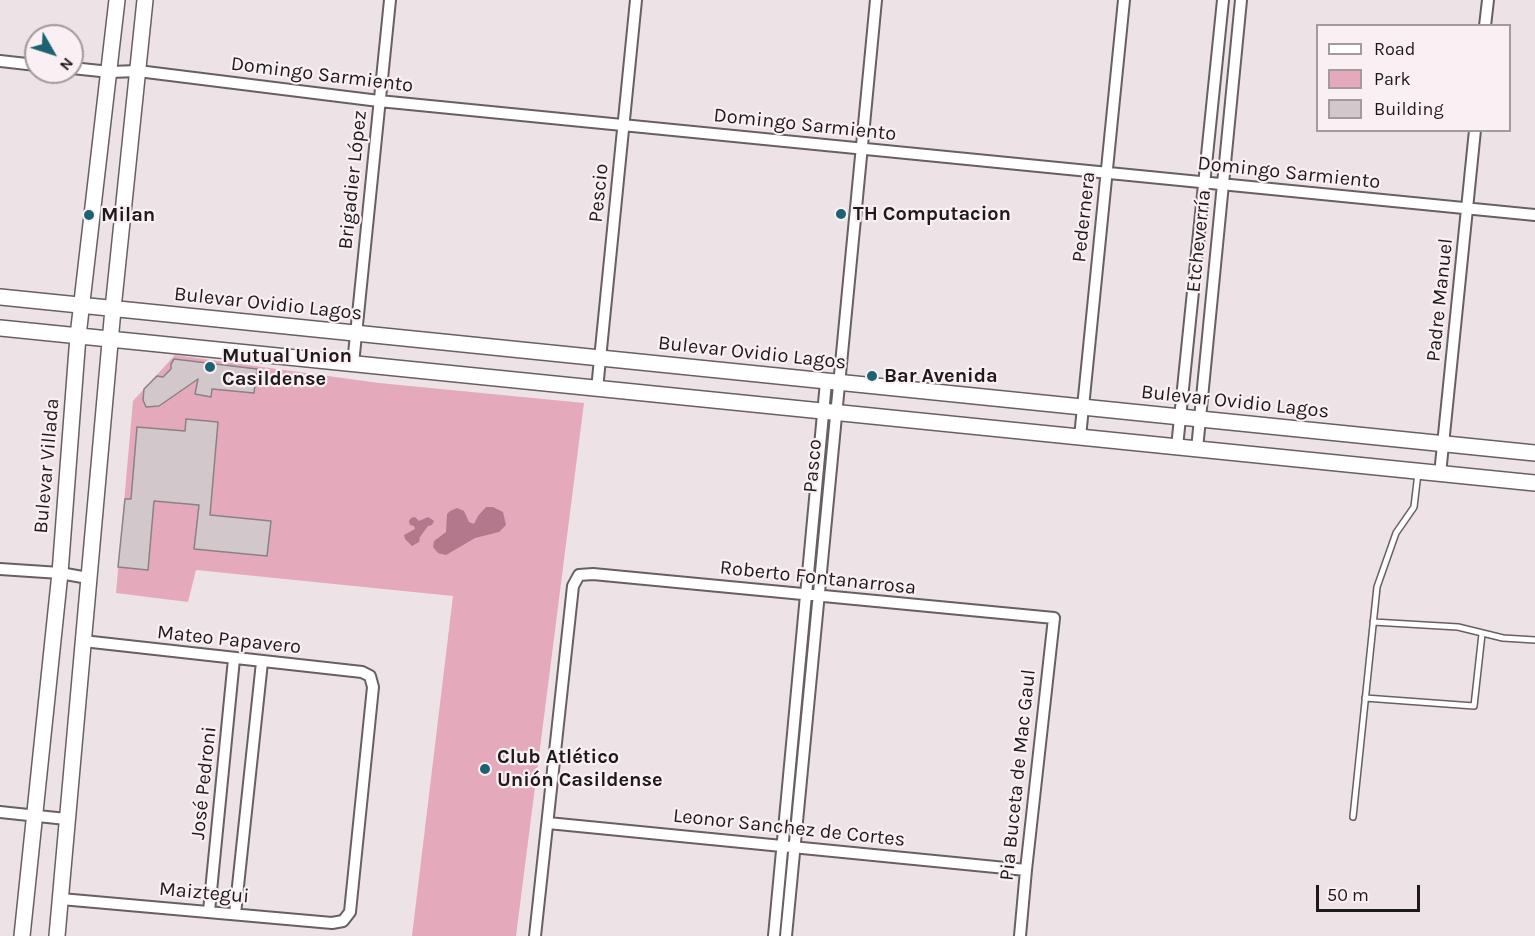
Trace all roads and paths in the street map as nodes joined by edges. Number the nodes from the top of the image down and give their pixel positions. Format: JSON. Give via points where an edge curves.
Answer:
{"nodes":[{"id":1,"x":117,"y":0,"type":"edge"},
{"id":2,"x":145,"y":0,"type":"edge"},
{"id":3,"x":390,"y":0,"type":"edge"},
{"id":4,"x":636,"y":0,"type":"edge"},
{"id":5,"x":876,"y":0,"type":"edge"},
{"id":6,"x":1124,"y":0,"type":"edge"},
{"id":7,"x":1223,"y":0,"type":"edge"},
{"id":8,"x":1241,"y":0,"type":"edge"},
{"id":9,"x":1488,"y":0,"type":"edge"},
{"id":10,"x":1485,"y":24,"type":"edge"},
{"id":11,"x":0,"y":61,"type":"edge"},
{"id":12,"x":24,"y":64,"type":"edge"},
{"id":13,"x":84,"y":69,"type":"edge"},
{"id":14,"x":138,"y":71,"type":"junction"},
{"id":15,"x":110,"y":72,"type":"junction"},
{"id":16,"x":379,"y":101,"type":"junction"},
{"id":17,"x":623,"y":125,"type":"junction"},
{"id":18,"x":1475,"y":132,"type":"edge"},
{"id":19,"x":861,"y":149,"type":"junction"},
{"id":20,"x":1106,"y":173,"type":"junction"},
{"id":21,"x":1204,"y":183,"type":"junction"},
{"id":22,"x":1223,"y":184,"type":"junction"},
{"id":23,"x":1467,"y":209,"type":"junction"},
{"id":24,"x":1535,"y":215,"type":"edge"},
{"id":25,"x":0,"y":297,"type":"edge"},
{"id":26,"x":82,"y":306,"type":"junction"},
{"id":27,"x":113,"y":309,"type":"junction"},
{"id":28,"x":0,"y":328,"type":"edge"},
{"id":29,"x":356,"y":334,"type":"junction"},
{"id":30,"x":78,"y":336,"type":"junction"},
{"id":31,"x":111,"y":339,"type":"junction"},
{"id":32,"x":600,"y":358,"type":"junction"},
{"id":33,"x":353,"y":364,"type":"junction"},
{"id":34,"x":832,"y":382,"type":"junction"},
{"id":35,"x":597,"y":389,"type":"junction"},
{"id":36,"x":1082,"y":407,"type":"junction"},
{"id":37,"x":830,"y":412,"type":"junction"},
{"id":38,"x":1180,"y":417,"type":"junction"},
{"id":39,"x":1200,"y":419,"type":"junction"},
{"id":40,"x":1080,"y":437,"type":"junction"},
{"id":41,"x":1443,"y":444,"type":"junction"},
{"id":42,"x":1178,"y":447,"type":"junction"},
{"id":43,"x":1197,"y":449,"type":"junction"},
{"id":44,"x":1535,"y":453,"type":"edge"},
{"id":45,"x":1419,"y":471,"type":"junction"},
{"id":46,"x":1440,"y":474,"type":"junction"},
{"id":47,"x":1535,"y":483,"type":"edge"},
{"id":48,"x":0,"y":569,"type":"edge"},
{"id":49,"x":60,"y":573,"type":"junction"},
{"id":50,"x":88,"y":578,"type":"junction"},
{"id":51,"x":805,"y":594,"type":"junction"},
{"id":52,"x":818,"y":596,"type":"junction"},
{"id":53,"x":1054,"y":618,"type":"joint"},
{"id":54,"x":1373,"y":622,"type":"junction"},
{"id":55,"x":1482,"y":634,"type":"junction"},
{"id":56,"x":1535,"y":640,"type":"edge"},
{"id":57,"x":82,"y":641,"type":"junction"},
{"id":58,"x":234,"y":659,"type":"junction"},
{"id":59,"x":262,"y":662,"type":"junction"},
{"id":60,"x":1365,"y":698,"type":"junction"},
{"id":61,"x":0,"y":812,"type":"edge"},
{"id":62,"x":34,"y":814,"type":"junction"},
{"id":63,"x":1353,"y":817,"type":"dead end"},
{"id":64,"x":66,"y":819,"type":"junction"},
{"id":65,"x":548,"y":823,"type":"junction"},
{"id":66,"x":782,"y":846,"type":"junction"},
{"id":67,"x":794,"y":847,"type":"junction"},
{"id":68,"x":1026,"y":870,"type":"junction"},
{"id":69,"x":61,"y":899,"type":"junction"},
{"id":70,"x":209,"y":911,"type":"junction"},
{"id":71,"x":235,"y":914,"type":"junction"},
{"id":72,"x":344,"y":921,"type":"joint"},
{"id":73,"x":22,"y":936,"type":"edge"},
{"id":74,"x":57,"y":936,"type":"edge"},
{"id":75,"x":535,"y":936,"type":"edge"},
{"id":76,"x":774,"y":936,"type":"edge"},
{"id":77,"x":786,"y":936,"type":"edge"},
{"id":78,"x":1020,"y":936,"type":"edge"}],
"edges":[{"from":1,"to":15,"type":"main road","name":"Bulevar Villada"},
{"from":2,"to":14,"type":"main road"},
{"from":3,"to":16,"type":"street","name":"Brigadier López"},
{"from":4,"to":17,"type":"street","name":"Pescio"},
{"from":5,"to":19,"type":"street","name":"Pasco"},
{"from":6,"to":20,"type":"street","name":"Pedernera"},
{"from":7,"to":21,"type":"street","name":"Etcheverría"},
{"from":8,"to":22,"type":"street","name":"Etcheverría"},
{"from":9,"to":10,"type":"street"},
{"from":11,"to":12,"type":"street"},
{"from":13,"to":15,"type":"street","name":"Domingo Sarmiento"},
{"from":14,"to":15,"type":"street","name":"Domingo Sarmiento"},
{"from":14,"to":16,"type":"street","name":"Domingo Sarmiento"},
{"from":14,"to":27,"type":"main road"},
{"from":15,"to":26,"type":"main road","name":"Bulevar Villada"},
{"from":16,"to":17,"type":"street","name":"Domingo Sarmiento"},
{"from":16,"to":29,"type":"street","name":"Brigadier López"},
{"from":17,"to":19,"type":"street","name":"Domingo Sarmiento"},
{"from":17,"to":32,"type":"street","name":"Pescio"},
{"from":18,"to":23,"type":"street","name":"Padre Manuel"},
{"from":19,"to":20,"type":"street","name":"Domingo Sarmiento"},
{"from":19,"to":34,"type":"street","name":"Pasco"},
{"from":20,"to":21,"type":"street","name":"Domingo Sarmiento"},
{"from":20,"to":36,"type":"street","name":"Pedernera"},
{"from":21,"to":22,"type":"street","name":"Domingo Sarmiento"},
{"from":21,"to":38,"type":"street","name":"Etcheverría"},
{"from":22,"to":23,"type":"street","name":"Domingo Sarmiento"},
{"from":22,"to":39,"type":"street","name":"Etcheverría"},
{"from":23,"to":24,"type":"street","name":"Domingo Sarmiento"},
{"from":23,"to":41,"type":"street","name":"Padre Manuel"},
{"from":25,"to":26,"type":"main road","name":"Bulevar Ovidio Lagos"},
{"from":26,"to":27,"type":"main road","name":"Bulevar Ovidio Lagos"},
{"from":26,"to":30,"type":"main road","name":"Bulevar Villada"},
{"from":27,"to":29,"type":"main road","name":"Bulevar Ovidio Lagos"},
{"from":27,"to":31,"type":"main road"},
{"from":28,"to":30,"type":"main road"},
{"from":29,"to":32,"type":"main road","name":"Bulevar Ovidio Lagos"},
{"from":29,"to":33,"type":"street","name":"Brigadier López"},
{"from":30,"to":31,"type":"main road"},
{"from":30,"to":49,"type":"main road","name":"Bulevar Villada"},
{"from":31,"to":33,"type":"main road"},
{"from":31,"to":50,"type":"main road"},
{"from":32,"to":34,"type":"main road","name":"Bulevar Ovidio Lagos"},
{"from":32,"to":35,"type":"street","name":"Pescio"},
{"from":33,"to":35,"type":"main road"},
{"from":34,"to":36,"type":"main road","name":"Bulevar Ovidio Lagos"},
{"from":34,"to":37,"type":"street","name":"Pasco"},
{"from":35,"to":37,"type":"main road"},
{"from":36,"to":38,"type":"main road","name":"Bulevar Ovidio Lagos"},
{"from":36,"to":40,"type":"street","name":"Pedernera"},
{"from":37,"to":40,"type":"main road"},
{"from":37,"to":51,"type":"street","name":"Pasco"},
{"from":37,"to":52,"type":"street","name":"Pasco"},
{"from":38,"to":39,"type":"main road","name":"Bulevar Ovidio Lagos"},
{"from":38,"to":42,"type":"street","name":"Etcheverría"},
{"from":39,"to":41,"type":"main road","name":"Bulevar Ovidio Lagos"},
{"from":39,"to":43,"type":"street","name":"Etcheverría"},
{"from":40,"to":42,"type":"main road"},
{"from":41,"to":44,"type":"main road","name":"Bulevar Ovidio Lagos"},
{"from":41,"to":46,"type":"street","name":"Padre Manuel"},
{"from":42,"to":43,"type":"main road"},
{"from":43,"to":45,"type":"main road"},
{"from":45,"to":46,"type":"main road"},
{"from":45,"to":54,"type":"lane","via":[[1414,507],[1396,533],[1377,587]]},
{"from":46,"to":47,"type":"main road"},
{"from":48,"to":49,"type":"street"},
{"from":49,"to":50,"type":"street"},
{"from":49,"to":62,"type":"main road","name":"Bulevar Villada"},
{"from":50,"to":57,"type":"main road"},
{"from":51,"to":52,"type":"street","name":"Roberto Fontanarrosa"},
{"from":51,"to":65,"type":"street","name":"Roberto Fontanarrosa","via":[[579,575],[573,586]]},
{"from":51,"to":66,"type":"street","name":"Pasco"},
{"from":52,"to":53,"type":"street","name":"Roberto Fontanarrosa"},
{"from":52,"to":67,"type":"street","name":"Pasco"},
{"from":53,"to":68,"type":"street","name":"Pia Buceta de Mac Gaul"},
{"from":54,"to":55,"type":"lane","via":[[1458,627]]},
{"from":54,"to":60,"type":"lane"},
{"from":55,"to":56,"type":"lane"},
{"from":55,"to":60,"type":"lane","via":[[1474,705]]},
{"from":57,"to":58,"type":"street","name":"Mateo Papavero"},
{"from":57,"to":64,"type":"main road"},
{"from":58,"to":59,"type":"street","name":"Mateo Papavero"},
{"from":58,"to":70,"type":"street","name":"José Pedroni"},
{"from":59,"to":71,"type":"street"},
{"from":59,"to":72,"type":"street","name":"Mateo Papavero","via":[[370,676],[373,687],[350,912]]},
{"from":60,"to":63,"type":"lane"},
{"from":61,"to":62,"type":"street"},
{"from":62,"to":64,"type":"street"},
{"from":62,"to":73,"type":"main road","name":"Bulevar Villada"},
{"from":64,"to":69,"type":"main road"},
{"from":65,"to":66,"type":"street","name":"Leonor Sanchez de Cortes"},
{"from":65,"to":75,"type":"street"},
{"from":66,"to":67,"type":"street","name":"Leonor Sanchez de Cortes"},
{"from":66,"to":76,"type":"street","name":"Pasco"},
{"from":67,"to":68,"type":"street","name":"Leonor Sanchez de Cortes"},
{"from":67,"to":77,"type":"street","name":"Pasco"},
{"from":68,"to":78,"type":"street","name":"Pia Buceta de Mac Gaul"},
{"from":69,"to":70,"type":"street","name":"Maiztegui"},
{"from":69,"to":74,"type":"main road"},
{"from":70,"to":71,"type":"street","name":"Maiztegui"},
{"from":71,"to":72,"type":"street","name":"Maiztegui"}]}
